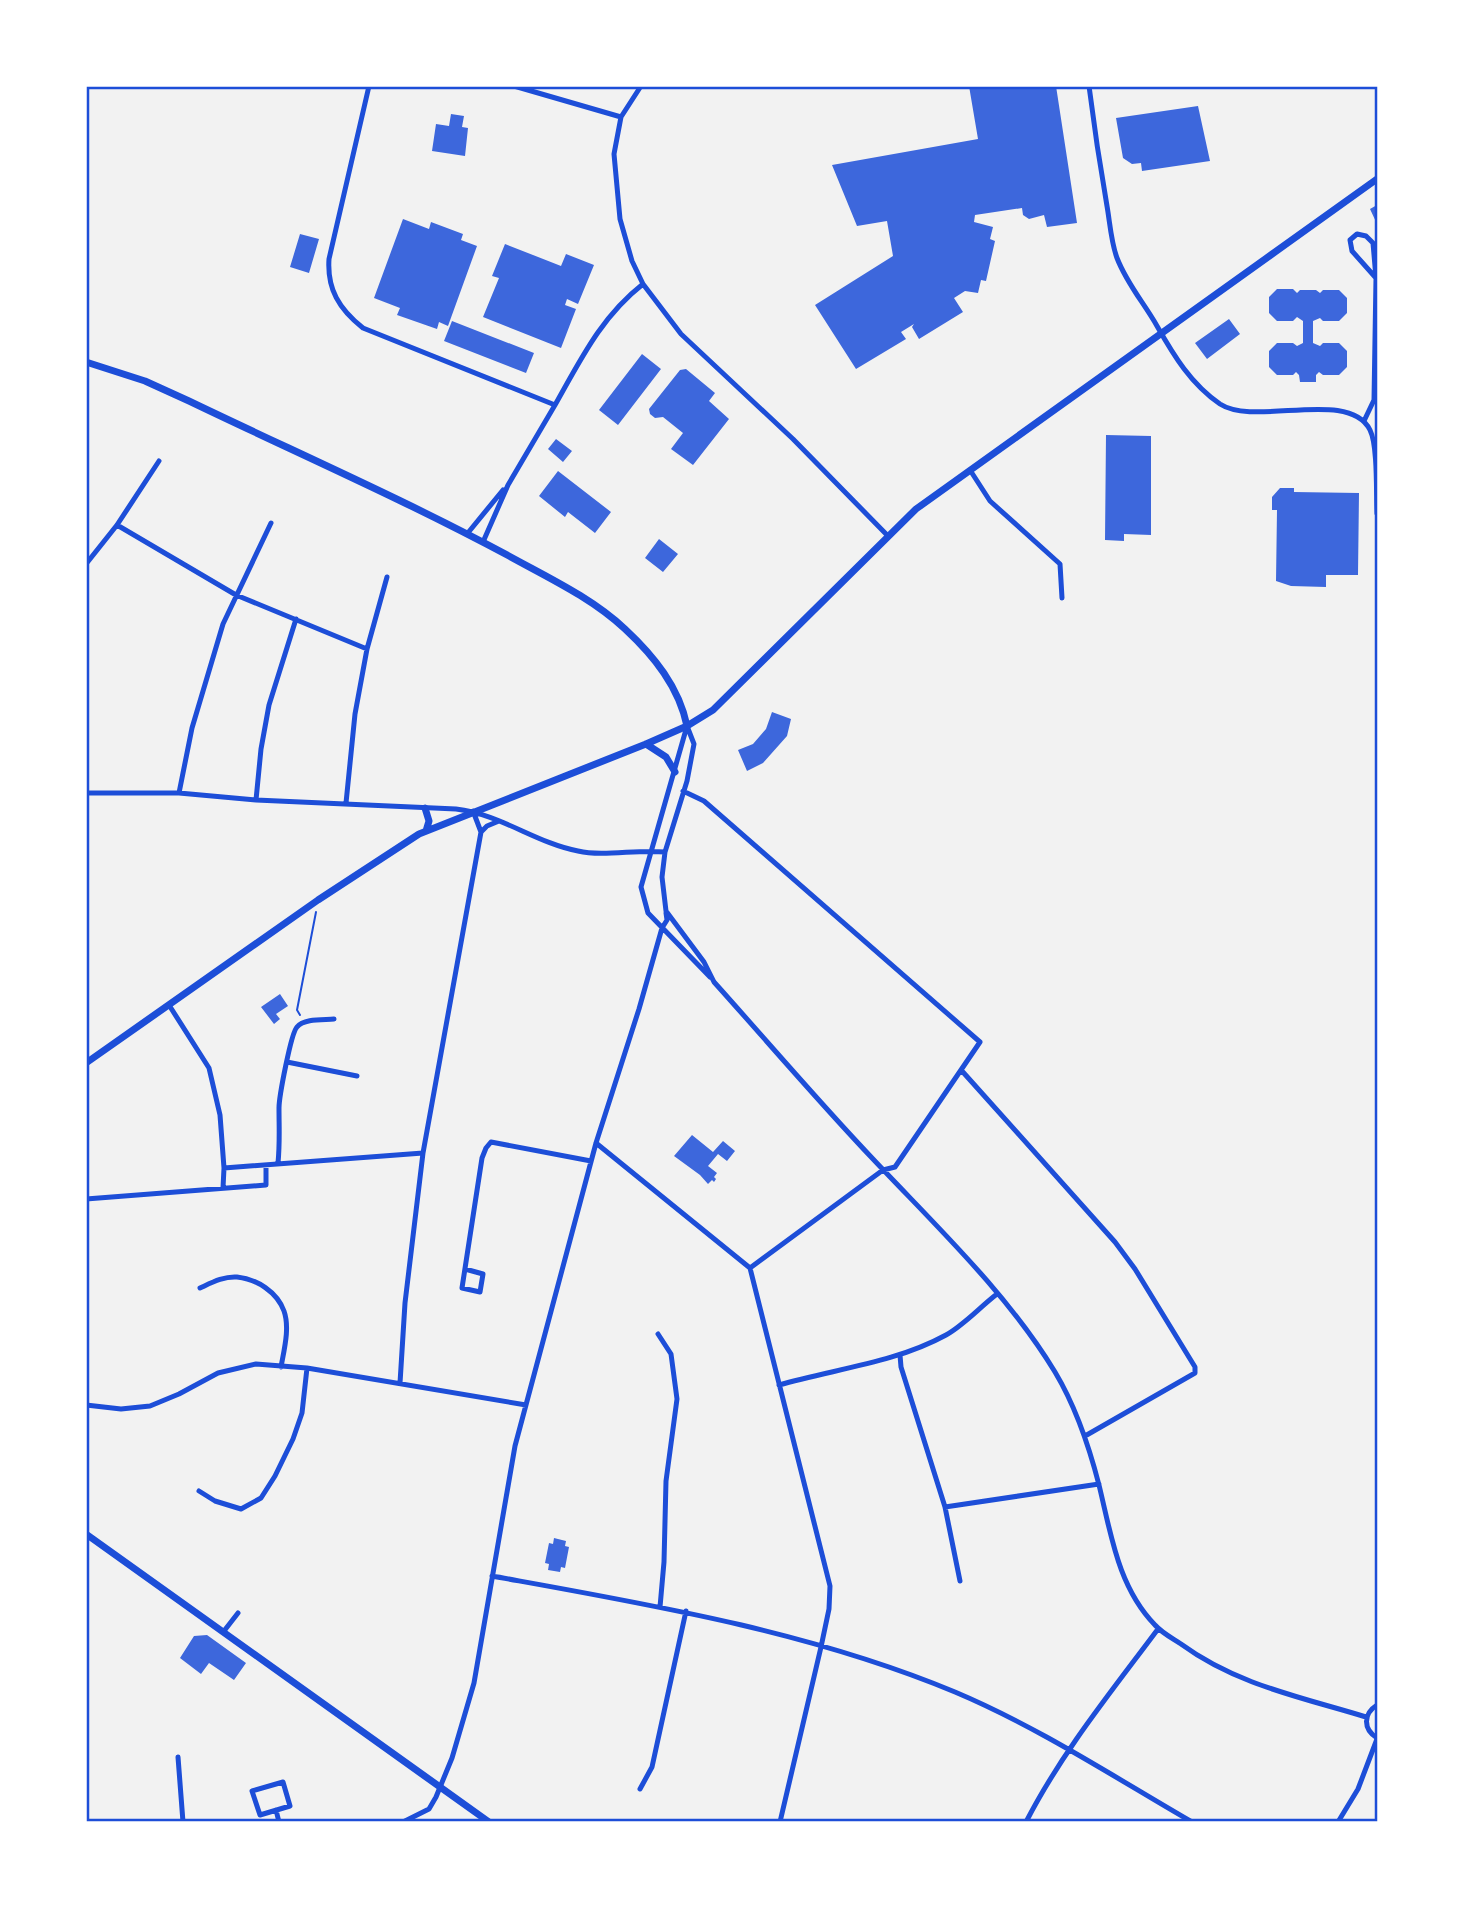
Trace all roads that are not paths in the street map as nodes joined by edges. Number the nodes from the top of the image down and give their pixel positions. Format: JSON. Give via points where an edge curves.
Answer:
{"nodes":[{"id":1,"x":369,"y":86,"type":"edge"},
{"id":2,"x":514,"y":86,"type":"edge"},
{"id":3,"x":641,"y":86,"type":"edge"},
{"id":4,"x":1089,"y":86,"type":"edge"},
{"id":5,"x":621,"y":117,"type":"junction"},
{"id":6,"x":1377,"y":179,"type":"edge"},
{"id":7,"x":1376,"y":278,"type":"edge"},
{"id":8,"x":643,"y":284,"type":"junction"},
{"id":9,"x":1162,"y":335,"type":"junction"},
{"id":10,"x":86,"y":362,"type":"edge"},
{"id":11,"x":555,"y":405,"type":"junction"},
{"id":12,"x":1364,"y":421,"type":"junction"},
{"id":13,"x":159,"y":461,"type":"dead end"},
{"id":14,"x":970,"y":470,"type":"junction"},
{"id":15,"x":508,"y":485,"type":"junction"},
{"id":16,"x":1377,"y":514,"type":"edge"},
{"id":17,"x":271,"y":523,"type":"dead end"},
{"id":18,"x":117,"y":525,"type":"junction"},
{"id":19,"x":467,"y":534,"type":"junction"},
{"id":20,"x":888,"y":536,"type":"junction"},
{"id":21,"x":483,"y":542,"type":"junction"},
{"id":22,"x":86,"y":564,"type":"edge"},
{"id":23,"x":387,"y":577,"type":"dead end"},
{"id":24,"x":236,"y":595,"type":"junction"},
{"id":25,"x":1062,"y":598,"type":"dead end"},
{"id":26,"x":296,"y":619,"type":"junction"},
{"id":27,"x":367,"y":649,"type":"junction"},
{"id":28,"x":687,"y":726,"type":"junction"},
{"id":29,"x":646,"y":744,"type":"junction"},
{"id":30,"x":675,"y":772,"type":"junction"},
{"id":31,"x":683,"y":791,"type":"junction"},
{"id":32,"x":86,"y":793,"type":"edge"},
{"id":33,"x":179,"y":793,"type":"junction"},
{"id":34,"x":256,"y":800,"type":"junction"},
{"id":35,"x":346,"y":803,"type":"junction"},
{"id":36,"x":425,"y":808,"type":"junction"},
{"id":37,"x":473,"y":811,"type":"junction"},
{"id":38,"x":502,"y":821,"type":"junction"},
{"id":39,"x":426,"y":831,"type":"junction"},
{"id":40,"x":481,"y":832,"type":"junction"},
{"id":41,"x":649,"y":850,"type":"junction"},
{"id":42,"x":665,"y":852,"type":"junction"},
{"id":43,"x":666,"y":911,"type":"junction"},
{"id":44,"x":662,"y":928,"type":"junction"},
{"id":45,"x":714,"y":982,"type":"junction"},
{"id":46,"x":169,"y":1005,"type":"junction"},
{"id":47,"x":334,"y":1018,"type":"dead end"},
{"id":48,"x":287,"y":1062,"type":"junction"},
{"id":49,"x":86,"y":1063,"type":"edge"},
{"id":50,"x":962,"y":1071,"type":"junction"},
{"id":51,"x":357,"y":1076,"type":"dead end"},
{"id":52,"x":596,"y":1143,"type":"junction"},
{"id":53,"x":423,"y":1153,"type":"junction"},
{"id":54,"x":591,"y":1161,"type":"junction"},
{"id":55,"x":278,"y":1163,"type":"junction"},
{"id":56,"x":266,"y":1165,"type":"junction"},
{"id":57,"x":224,"y":1168,"type":"junction"},
{"id":58,"x":883,"y":1170,"type":"junction"},
{"id":59,"x":223,"y":1188,"type":"junction"},
{"id":60,"x":86,"y":1199,"type":"edge"},
{"id":61,"x":750,"y":1268,"type":"junction"},
{"id":62,"x":465,"y":1269,"type":"junction"},
{"id":63,"x":200,"y":1288,"type":"dead end"},
{"id":64,"x":997,"y":1294,"type":"junction"},
{"id":65,"x":658,"y":1334,"type":"dead end"},
{"id":66,"x":900,"y":1355,"type":"junction"},
{"id":67,"x":281,"y":1367,"type":"junction"},
{"id":68,"x":307,"y":1368,"type":"junction"},
{"id":69,"x":400,"y":1383,"type":"junction"},
{"id":70,"x":779,"y":1385,"type":"junction"},
{"id":71,"x":86,"y":1405,"type":"edge"},
{"id":72,"x":526,"y":1405,"type":"junction"},
{"id":73,"x":1085,"y":1436,"type":"junction"},
{"id":74,"x":1098,"y":1484,"type":"junction"},
{"id":75,"x":199,"y":1491,"type":"dead end"},
{"id":76,"x":945,"y":1507,"type":"junction"},
{"id":77,"x":86,"y":1534,"type":"edge"},
{"id":78,"x":492,"y":1576,"type":"junction"},
{"id":79,"x":960,"y":1581,"type":"dead end"},
{"id":80,"x":660,"y":1606,"type":"junction"},
{"id":81,"x":686,"y":1611,"type":"junction"},
{"id":82,"x":238,"y":1613,"type":"dead end"},
{"id":83,"x":1158,"y":1629,"type":"junction"},
{"id":84,"x":224,"y":1631,"type":"junction"},
{"id":85,"x":821,"y":1647,"type":"junction"},
{"id":86,"x":1377,"y":1705,"type":"edge"},
{"id":87,"x":1366,"y":1717,"type":"junction"},
{"id":88,"x":1377,"y":1738,"type":"edge"},
{"id":89,"x":1069,"y":1749,"type":"junction"},
{"id":90,"x":178,"y":1758,"type":"dead end"},
{"id":91,"x":441,"y":1787,"type":"junction"},
{"id":92,"x":640,"y":1789,"type":"dead end"},
{"id":93,"x":276,"y":1811,"type":"junction"},
{"id":94,"x":1178,"y":1814,"type":"junction"},
{"id":95,"x":183,"y":1822,"type":"edge"},
{"id":96,"x":279,"y":1822,"type":"edge"},
{"id":97,"x":403,"y":1822,"type":"edge"},
{"id":98,"x":489,"y":1822,"type":"edge"},
{"id":99,"x":780,"y":1822,"type":"edge"},
{"id":100,"x":1026,"y":1822,"type":"edge"},
{"id":101,"x":1174,"y":1822,"type":"edge"},
{"id":102,"x":1192,"y":1822,"type":"edge"},
{"id":103,"x":1338,"y":1822,"type":"edge"}],
"edges":[{"from":1,"to":11,"type":"street","via":[[329,259],[328,275],[339,306],[363,328]]},
{"from":2,"to":5,"type":"street"},
{"from":3,"to":5,"type":"street"},
{"from":4,"to":9,"type":"street","via":[[1115,254]]},
{"from":5,"to":8,"type":"street","via":[[614,154],[616,195],[632,261]]},
{"from":6,"to":9,"type":"main road"},
{"from":7,"to":7,"type":"street","via":[[1373,243],[1357,234],[1350,240],[1351,248]]},
{"from":7,"to":12,"type":"street","via":[[1374,400]]},
{"from":8,"to":11,"type":"street","via":[[598,331]]},
{"from":8,"to":20,"type":"street","via":[[681,334]]},
{"from":9,"to":12,"type":"street","via":[[1198,387],[1222,405],[1245,411],[1336,411]]},
{"from":9,"to":14,"type":"main road"},
{"from":10,"to":19,"type":"main road","via":[[189,401]]},
{"from":11,"to":15,"type":"street"},
{"from":12,"to":16,"type":"street","via":[[1374,445]]},
{"from":13,"to":18,"type":"street"},
{"from":14,"to":20,"type":"main road"},
{"from":14,"to":25,"type":"street","via":[[990,501],[1060,564]]},
{"from":15,"to":19,"type":"street"},
{"from":15,"to":21,"type":"street"},
{"from":17,"to":24,"type":"street"},
{"from":18,"to":22,"type":"street"},
{"from":18,"to":24,"type":"street"},
{"from":19,"to":21,"type":"main road"},
{"from":20,"to":28,"type":"main road","via":[[713,710]]},
{"from":21,"to":28,"type":"main road","via":[[595,604],[625,629],[664,673]]},
{"from":23,"to":27,"type":"street"},
{"from":24,"to":26,"type":"street"},
{"from":24,"to":33,"type":"street","via":[[192,728]]},
{"from":26,"to":27,"type":"street"},
{"from":26,"to":34,"type":"street","via":[[269,705]]},
{"from":27,"to":35,"type":"street"},
{"from":28,"to":29,"type":"main road"},
{"from":28,"to":30,"type":"street"},
{"from":28,"to":31,"type":"street","via":[[694,744]]},
{"from":29,"to":30,"type":"main road","via":[[666,757]]},
{"from":29,"to":37,"type":"main road"},
{"from":30,"to":41,"type":"street"},
{"from":31,"to":42,"type":"street"},
{"from":31,"to":50,"type":"street","via":[[704,801],[980,1042]]},
{"from":32,"to":33,"type":"street"},
{"from":33,"to":34,"type":"street"},
{"from":34,"to":35,"type":"street"},
{"from":35,"to":36,"type":"street"},
{"from":36,"to":37,"type":"street"},
{"from":36,"to":39,"type":"main road"},
{"from":37,"to":38,"type":"street"},
{"from":37,"to":39,"type":"main road"},
{"from":37,"to":40,"type":"street"},
{"from":38,"to":40,"type":"street"},
{"from":38,"to":41,"type":"street","via":[[579,852]]},
{"from":39,"to":46,"type":"main road"},
{"from":40,"to":53,"type":"street"},
{"from":41,"to":42,"type":"street"},
{"from":41,"to":44,"type":"street","via":[[641,887],[648,913]]},
{"from":42,"to":43,"type":"street"},
{"from":43,"to":44,"type":"street"},
{"from":43,"to":45,"type":"street"},
{"from":44,"to":45,"type":"street"},
{"from":44,"to":52,"type":"street"},
{"from":45,"to":58,"type":"street"},
{"from":46,"to":49,"type":"main road"},
{"from":46,"to":57,"type":"street","via":[[209,1068]]},
{"from":47,"to":48,"type":"street","via":[[296,1027]]},
{"from":48,"to":51,"type":"street"},
{"from":48,"to":55,"type":"street","via":[[279,1106]]},
{"from":50,"to":58,"type":"street","via":[[895,1167]]},
{"from":50,"to":73,"type":"street","via":[[1115,1242],[1195,1367],[1195,1373]]},
{"from":52,"to":54,"type":"street"},
{"from":52,"to":61,"type":"street"},
{"from":53,"to":55,"type":"street"},
{"from":53,"to":69,"type":"street"},
{"from":54,"to":62,"type":"street","via":[[491,1142],[482,1158]]},
{"from":54,"to":72,"type":"street"},
{"from":55,"to":56,"type":"street"},
{"from":56,"to":57,"type":"street"},
{"from":56,"to":59,"type":"street","via":[[266,1185]]},
{"from":57,"to":59,"type":"street"},
{"from":58,"to":61,"type":"street"},
{"from":58,"to":64,"type":"street"},
{"from":59,"to":60,"type":"street"},
{"from":61,"to":70,"type":"street"},
{"from":62,"to":62,"type":"street","via":[[462,1288],[480,1292],[483,1273]]},
{"from":63,"to":67,"type":"street","via":[[236,1277],[273,1293],[285,1313]]},
{"from":64,"to":66,"type":"street","via":[[948,1334]]},
{"from":64,"to":73,"type":"street","via":[[1025,1325],[1056,1374]]},
{"from":65,"to":80,"type":"street","via":[[671,1354],[677,1399],[666,1481]]},
{"from":66,"to":70,"type":"street"},
{"from":66,"to":76,"type":"street"},
{"from":67,"to":68,"type":"street"},
{"from":67,"to":71,"type":"street","via":[[256,1364],[218,1373],[150,1406]]},
{"from":68,"to":69,"type":"street"},
{"from":68,"to":75,"type":"street","via":[[302,1413],[261,1498],[241,1509]]},
{"from":69,"to":72,"type":"street"},
{"from":70,"to":85,"type":"street","via":[[830,1586]]},
{"from":72,"to":78,"type":"street"},
{"from":73,"to":74,"type":"street"},
{"from":74,"to":76,"type":"street"},
{"from":74,"to":83,"type":"street","via":[[1124,1577]]},
{"from":76,"to":79,"type":"street"},
{"from":77,"to":84,"type":"main road"},
{"from":78,"to":80,"type":"street"},
{"from":78,"to":91,"type":"street","via":[[474,1683]]},
{"from":80,"to":81,"type":"street"},
{"from":81,"to":85,"type":"street"},
{"from":81,"to":92,"type":"street","via":[[652,1767]]},
{"from":82,"to":84,"type":"street"},
{"from":83,"to":87,"type":"street","via":[[1194,1654],[1255,1685]]},
{"from":83,"to":89,"type":"street"},
{"from":84,"to":91,"type":"main road"},
{"from":85,"to":89,"type":"street","via":[[955,1692]]},
{"from":85,"to":99,"type":"street"},
{"from":86,"to":87,"type":"street"},
{"from":87,"to":88,"type":"street","via":[[1367,1727]]},
{"from":88,"to":103,"type":"street","via":[[1358,1789]]},
{"from":89,"to":94,"type":"street"},
{"from":89,"to":100,"type":"street"},
{"from":90,"to":95,"type":"street"},
{"from":91,"to":97,"type":"street","via":[[429,1809]]},
{"from":91,"to":98,"type":"main road"},
{"from":93,"to":93,"type":"street","via":[[290,1806],[283,1782],[252,1791],[260,1815]]},
{"from":93,"to":96,"type":"street"},
{"from":94,"to":101,"type":"street"},
{"from":94,"to":102,"type":"street"}]}
